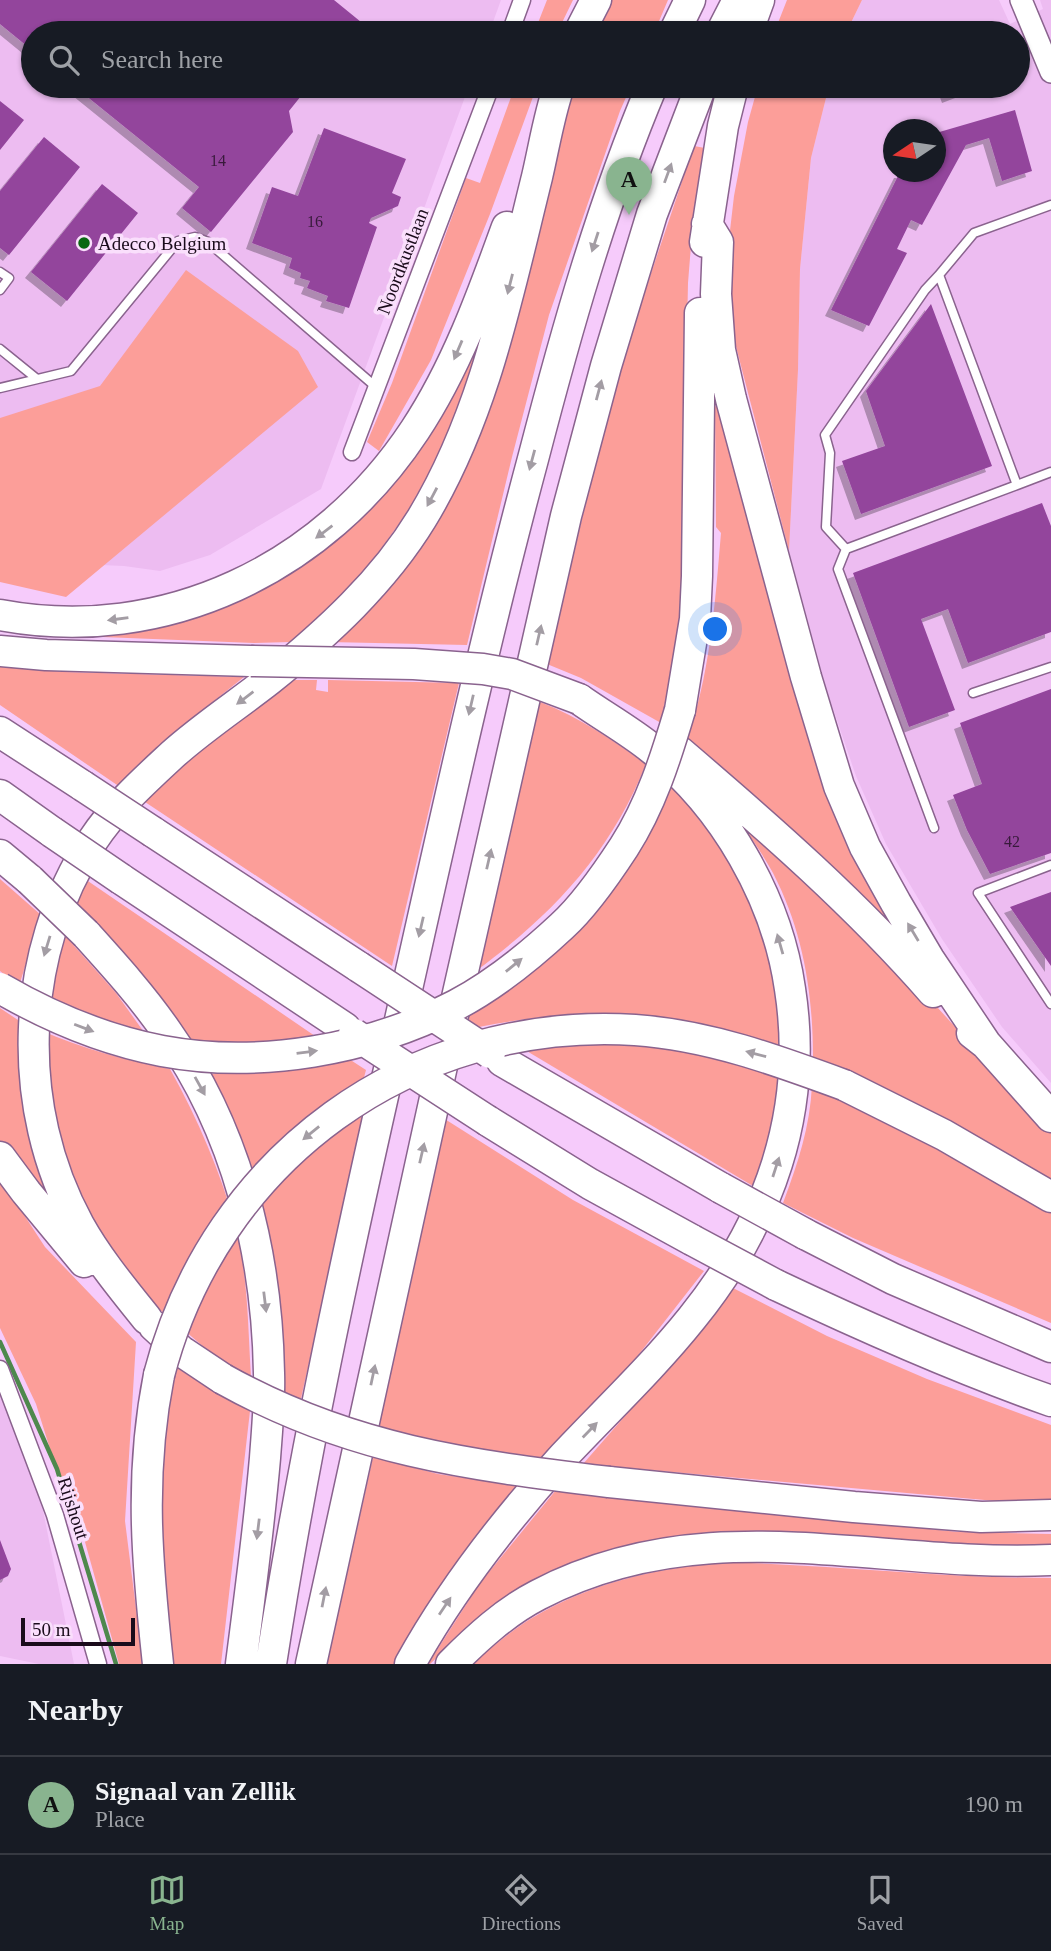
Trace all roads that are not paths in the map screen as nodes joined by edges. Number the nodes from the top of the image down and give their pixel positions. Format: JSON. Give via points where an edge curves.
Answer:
{"nodes":[{"id":1,"x":522,"y":0,"type":"edge"},
{"id":2,"x":596,"y":0,"type":"edge"},
{"id":3,"x":690,"y":0,"type":"edge"},
{"id":4,"x":738,"y":0,"type":"edge"},
{"id":5,"x":759,"y":0,"type":"edge"},
{"id":6,"x":1021,"y":0,"type":"edge"},
{"id":7,"x":514,"y":21,"type":"edge"},
{"id":8,"x":585,"y":21,"type":"edge"},
{"id":9,"x":680,"y":21,"type":"edge"},
{"id":10,"x":727,"y":21,"type":"edge"},
{"id":11,"x":751,"y":21,"type":"edge"},
{"id":12,"x":1051,"y":72,"type":"edge"},
{"id":13,"x":486,"y":98,"type":"edge"},
{"id":14,"x":554,"y":98,"type":"edge"},
{"id":15,"x":556,"y":98,"type":"edge"},
{"id":16,"x":647,"y":98,"type":"edge"},
{"id":17,"x":696,"y":98,"type":"edge"},
{"id":18,"x":730,"y":98,"type":"edge"},
{"id":19,"x":1051,"y":205,"type":"edge"},
{"id":20,"x":707,"y":224,"type":"junction"},
{"id":21,"x":0,"y":272,"type":"edge"},
{"id":22,"x":939,"y":275,"type":"junction"},
{"id":23,"x":0,"y":290,"type":"edge"},
{"id":24,"x":0,"y":349,"type":"edge"},
{"id":25,"x":37,"y":379,"type":"junction"},
{"id":26,"x":376,"y":387,"type":"junction"},
{"id":27,"x":0,"y":388,"type":"edge"},
{"id":28,"x":352,"y":452,"type":"dead end"},
{"id":29,"x":1051,"y":472,"type":"edge"},
{"id":30,"x":1017,"y":485,"type":"junction"},
{"id":31,"x":846,"y":549,"type":"junction"},
{"id":32,"x":0,"y":615,"type":"edge"},
{"id":33,"x":0,"y":640,"type":"edge"},
{"id":34,"x":0,"y":651,"type":"edge"},
{"id":35,"x":46,"y":655,"type":"junction"},
{"id":36,"x":1051,"y":667,"type":"edge"},
{"id":37,"x":972,"y":693,"type":"dead end"},
{"id":38,"x":579,"y":699,"type":"junction"},
{"id":39,"x":0,"y":732,"type":"edge"},
{"id":40,"x":0,"y":795,"type":"edge"},
{"id":41,"x":934,"y":828,"type":"dead end"},
{"id":42,"x":0,"y":855,"type":"edge"},
{"id":43,"x":1051,"y":865,"type":"edge"},
{"id":44,"x":0,"y":988,"type":"edge"},
{"id":45,"x":1051,"y":1004,"type":"edge"},
{"id":46,"x":986,"y":1044,"type":"junction"},
{"id":47,"x":1051,"y":1117,"type":"edge"},
{"id":48,"x":0,"y":1157,"type":"edge"},
{"id":49,"x":1051,"y":1197,"type":"edge"},
{"id":50,"x":146,"y":1319,"type":"junction"},
{"id":51,"x":1051,"y":1347,"type":"edge"},
{"id":52,"x":0,"y":1369,"type":"edge"},
{"id":53,"x":1051,"y":1401,"type":"edge"},
{"id":54,"x":1051,"y":1516,"type":"edge"},
{"id":55,"x":1051,"y":1560,"type":"edge"},
{"id":56,"x":98,"y":1664,"type":"edge"},
{"id":57,"x":158,"y":1664,"type":"edge"},
{"id":58,"x":241,"y":1664,"type":"edge"},
{"id":59,"x":271,"y":1664,"type":"edge"},
{"id":60,"x":311,"y":1664,"type":"edge"},
{"id":61,"x":410,"y":1664,"type":"edge"},
{"id":62,"x":451,"y":1664,"type":"edge"}],
"edges":[{"from":1,"to":7,"type":"street"},
{"from":2,"to":8,"type":"highway"},
{"from":3,"to":9,"type":"highway"},
{"from":4,"to":10,"type":"highway"},
{"from":5,"to":11,"type":"highway"},
{"from":6,"to":12,"type":"street","via":[[1041,36]]},
{"from":13,"to":26,"type":"street","name":"Noordkustlaan"},
{"from":14,"to":32,"type":"highway","one_way":true,"via":[[537,135],[488,280],[448,373],[393,462],[334,524],[280,564],[195,602],[100,622]]},
{"from":15,"to":50,"type":"highway","one_way":true,"via":[[493,352],[453,458],[422,518],[359,600],[269,679],[174,753],[113,814],[79,864],[60,905],[41,965],[33,1031],[44,1132],[63,1193],[80,1227]]},
{"from":16,"to":59,"type":"highway","one_way":true,"via":[[571,313],[512,535],[375,1131],[284,1578]]},
{"from":60,"to":17,"type":"highway","one_way":true,"via":[[566,516],[652,214]]},
{"from":18,"to":20,"type":"highway"},
{"from":19,"to":22,"type":"lane","via":[[974,233]]},
{"from":44,"to":20,"type":"highway","one_way":true,"bridge":true,"via":[[114,1039],[164,1051],[220,1057],[317,1051],[385,1034],[457,1004],[564,925],[624,847],[647,806],[680,710],[696,608],[700,303]]},
{"from":46,"to":20,"type":"highway","one_way":true,"via":[[896,904],[839,786],[731,400],[719,336],[718,242]]},
{"from":21,"to":23,"type":"lane","via":[[9,278]]},
{"from":22,"to":30,"type":"lane"},
{"from":22,"to":31,"type":"lane","via":[[825,435],[830,453],[826,527]]},
{"from":24,"to":25,"type":"lane"},
{"from":25,"to":26,"type":"lane","via":[[71,371],[178,241],[195,237],[208,242]]},
{"from":25,"to":27,"type":"lane"},
{"from":26,"to":28,"type":"street","name":"Noordkustlaan"},
{"from":29,"to":30,"type":"lane"},
{"from":30,"to":31,"type":"lane"},
{"from":31,"to":41,"type":"lane","via":[[838,569]]},
{"from":33,"to":35,"type":"highway"},
{"from":34,"to":35,"type":"highway"},
{"from":35,"to":38,"type":"highway","bridge":true,"via":[[426,664],[512,674]]},
{"from":36,"to":37,"type":"lane"},
{"from":38,"to":46,"type":"highway","via":[[620,713],[724,789],[839,892],[955,1018]]},
{"from":61,"to":38,"type":"highway","one_way":true,"via":[[473,1564],[714,1289],[763,1204],[793,1098],[796,1046],[788,973],[767,905],[749,868],[714,813],[682,776],[652,749]]},
{"from":39,"to":51,"type":"highway","bridge":true,"via":[[502,1061],[805,1234],[893,1279]]},
{"from":40,"to":53,"type":"highway","bridge":true,"via":[[345,1028],[590,1184],[776,1285],[899,1342]]},
{"from":42,"to":58,"type":"highway","one_way":true,"bridge":true,"via":[[86,934],[167,1032],[208,1101],[245,1195],[266,1309],[269,1375],[261,1504]]},
{"from":43,"to":45,"type":"lane","via":[[978,893]]},
{"from":46,"to":47,"type":"highway"},
{"from":48,"to":50,"type":"highway","via":[[97,1277]]},
{"from":49,"to":57,"type":"highway","one_way":true,"bridge":true,"via":[[944,1135],[844,1085],[772,1059],[684,1036],[624,1030],[523,1036],[453,1053],[370,1091],[291,1150],[244,1203],[190,1286],[167,1342],[152,1409],[145,1525]]},
{"from":50,"to":54,"type":"highway","bridge":true,"via":[[181,1351],[282,1410],[368,1441],[433,1457],[609,1482],[854,1507],[981,1517]]},
{"from":52,"to":56,"type":"street","name":"Rijshout","via":[[55,1515]]},
{"from":55,"to":62,"type":"highway","via":[[1004,1562],[741,1545],[673,1551],[576,1577],[536,1596],[504,1617]]}]}
